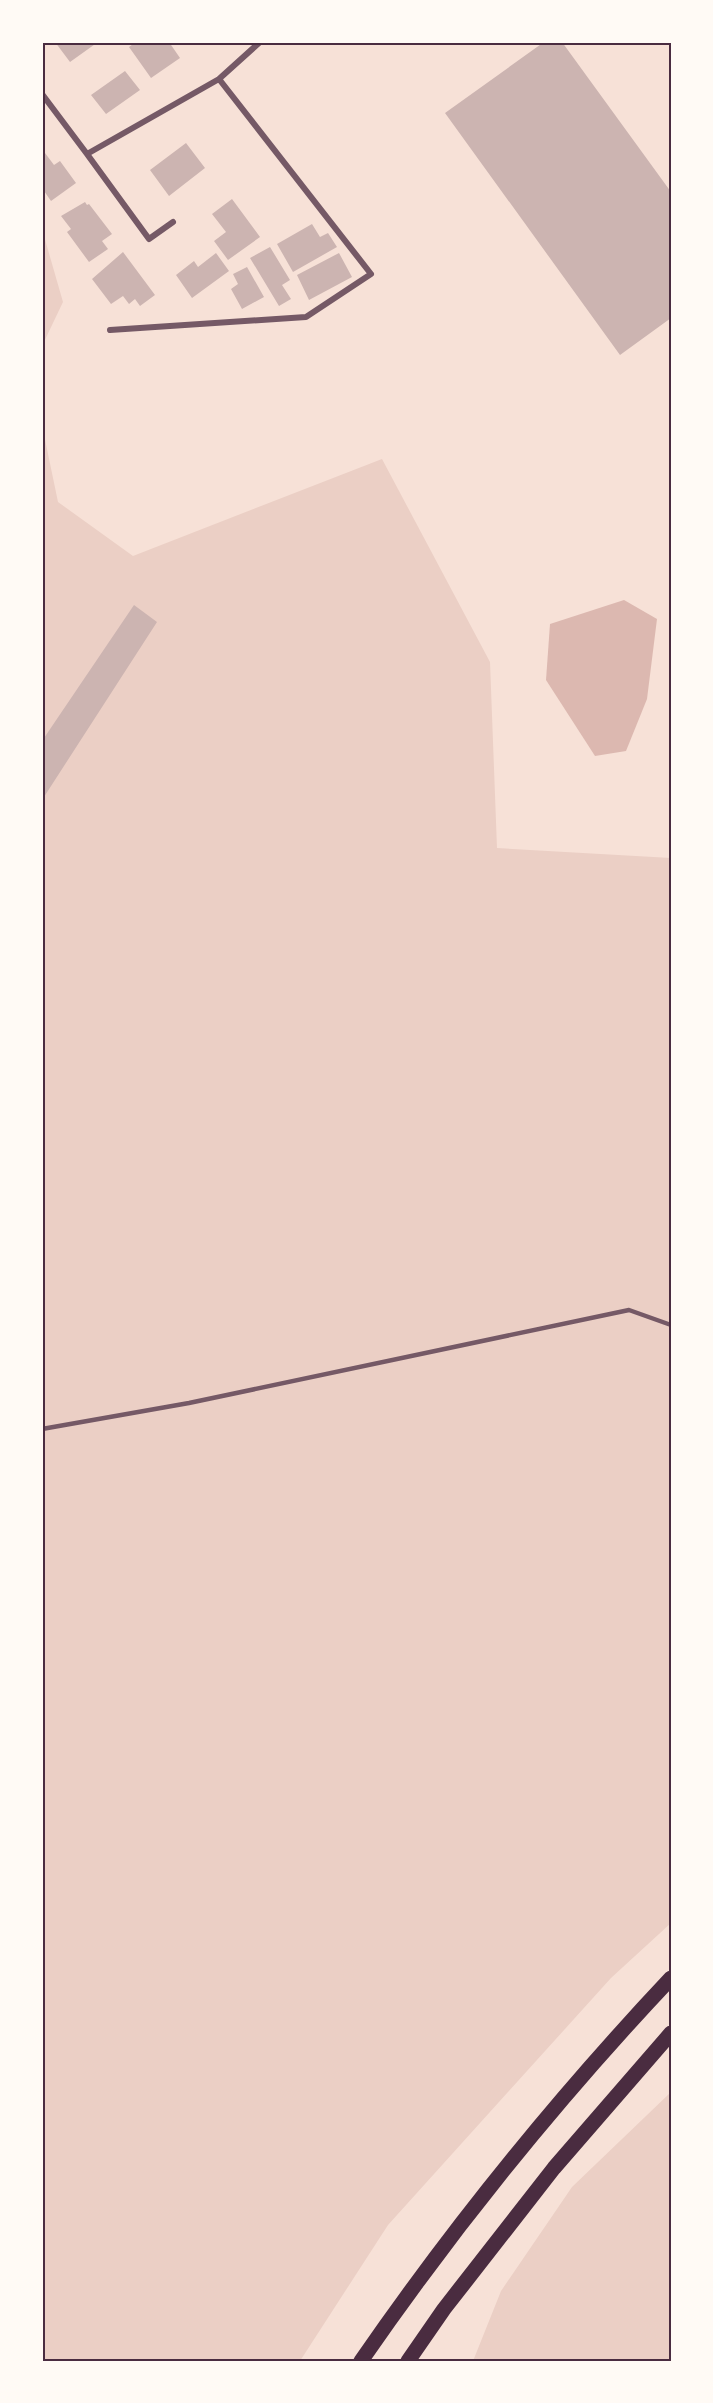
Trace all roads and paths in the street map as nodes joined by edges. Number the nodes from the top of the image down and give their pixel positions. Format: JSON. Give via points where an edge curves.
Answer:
{"nodes":[{"id":1,"x":260,"y":42,"type":"edge"},
{"id":2,"x":219,"y":79,"type":"junction"},
{"id":3,"x":42,"y":94,"type":"edge"},
{"id":4,"x":87,"y":154,"type":"junction"},
{"id":5,"x":173,"y":222,"type":"dead end"},
{"id":6,"x":110,"y":330,"type":"dead end"},
{"id":7,"x":671,"y":1325,"type":"edge"},
{"id":8,"x":42,"y":1429,"type":"edge"},
{"id":9,"x":671,"y":1978,"type":"edge"},
{"id":10,"x":671,"y":2033,"type":"edge"},
{"id":11,"x":361,"y":2361,"type":"edge"},
{"id":12,"x":408,"y":2361,"type":"edge"}],
"edges":[{"from":1,"to":2,"type":"street"},
{"from":2,"to":4,"type":"street"},
{"from":2,"to":6,"type":"street","via":[[371,274],[306,317]]},
{"from":3,"to":4,"type":"street"},
{"from":4,"to":5,"type":"street","via":[[149,239]]},
{"from":7,"to":8,"type":"lane","via":[[629,1310],[189,1403]]},
{"from":9,"to":11,"type":"main road","via":[[503,2168]]},
{"from":10,"to":12,"type":"main road","via":[[554,2168]]}]}
